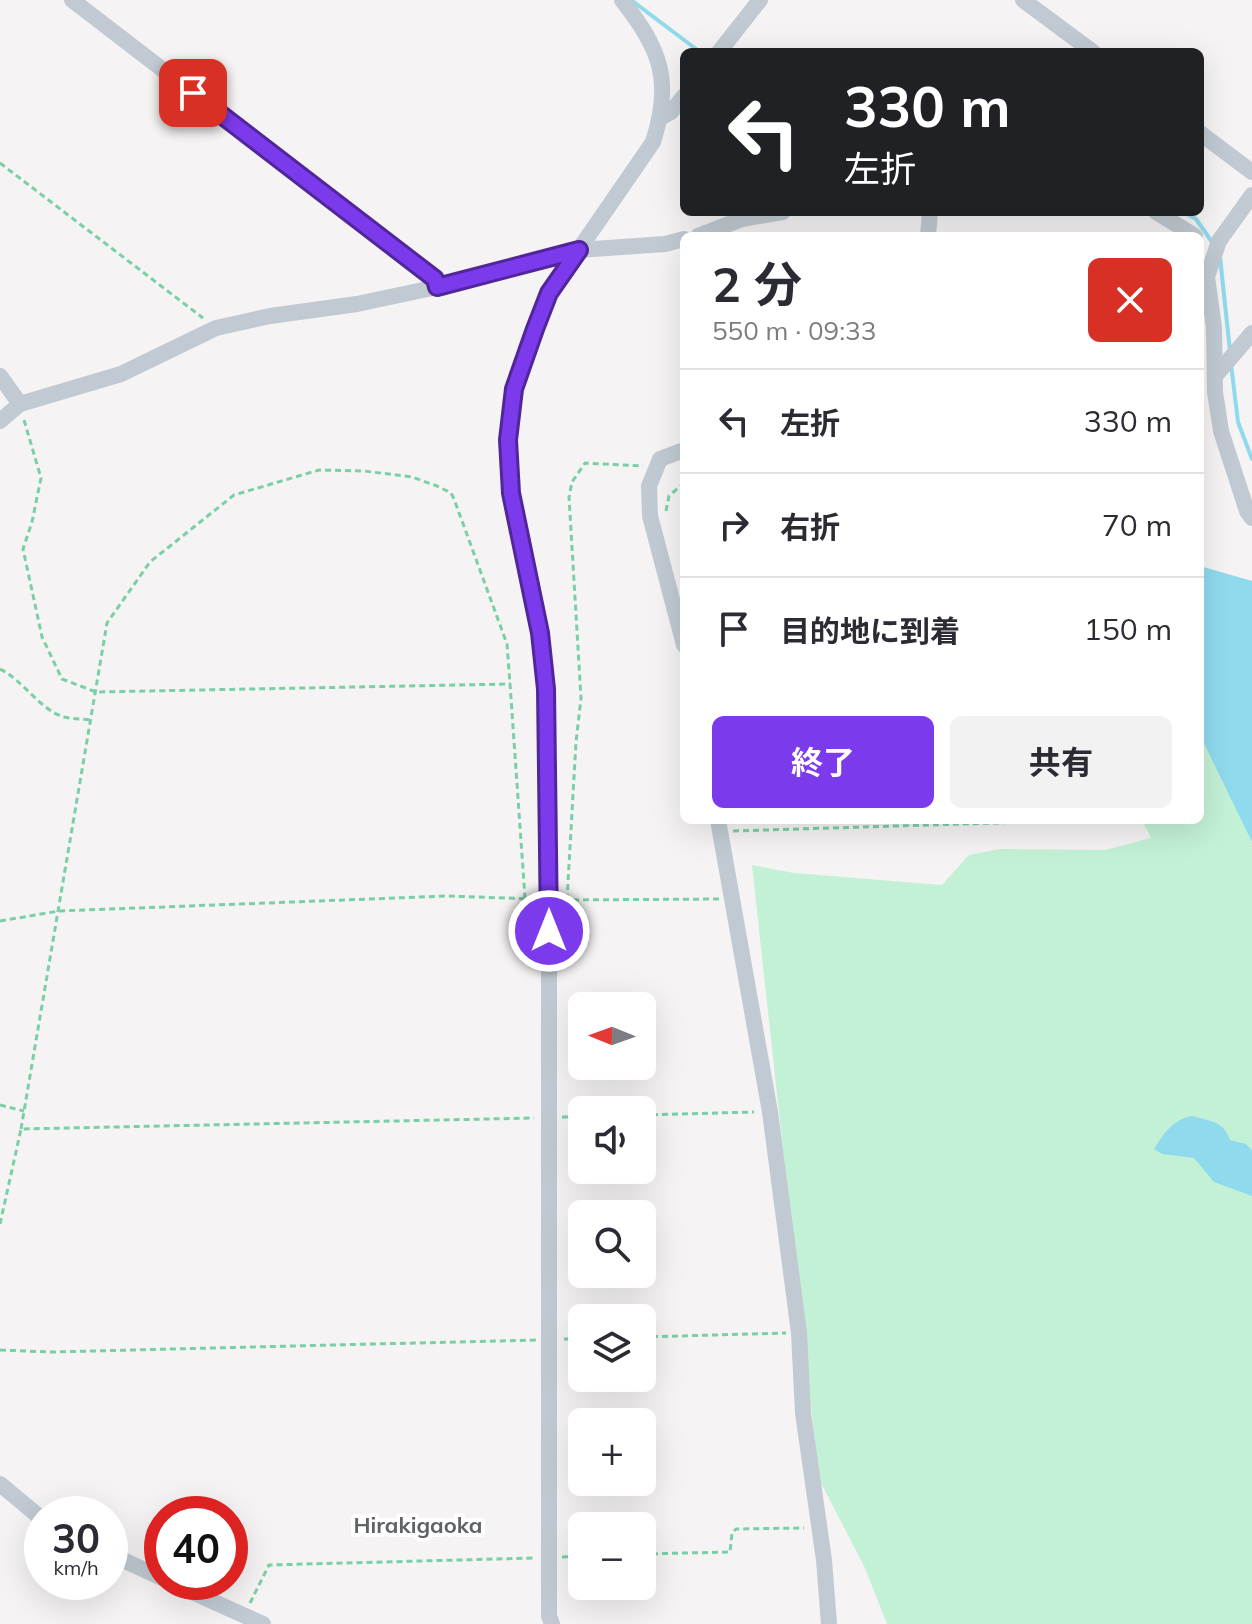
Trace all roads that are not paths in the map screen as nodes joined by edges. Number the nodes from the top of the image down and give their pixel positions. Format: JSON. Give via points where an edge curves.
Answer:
{"nodes":[{"id":1,"x":72,"y":0,"type":"edge"},
{"id":2,"x":622,"y":0,"type":"edge"},
{"id":3,"x":760,"y":0,"type":"edge"},
{"id":4,"x":1023,"y":0,"type":"edge"},
{"id":5,"x":722,"y":48,"type":"edge"},
{"id":6,"x":1088,"y":48,"type":"edge"},
{"id":7,"x":680,"y":101,"type":"edge"},
{"id":8,"x":662,"y":117,"type":"junction"},
{"id":9,"x":1204,"y":136,"type":"edge"},
{"id":10,"x":1252,"y":172,"type":"edge"},
{"id":11,"x":1252,"y":195,"type":"edge"},
{"id":12,"x":760,"y":216,"type":"edge"},
{"id":13,"x":1163,"y":216,"type":"edge"},
{"id":14,"x":708,"y":232,"type":"edge"},
{"id":15,"x":1190,"y":232,"type":"edge"},
{"id":16,"x":1204,"y":238,"type":"edge"},
{"id":17,"x":680,"y":240,"type":"edge"},
{"id":18,"x":1219,"y":241,"type":"junction"},
{"id":19,"x":579,"y":250,"type":"junction"},
{"id":20,"x":437,"y":287,"type":"junction"},
{"id":21,"x":1252,"y":333,"type":"edge"},
{"id":22,"x":1216,"y":375,"type":"junction"},
{"id":23,"x":0,"y":376,"type":"edge"},
{"id":24,"x":20,"y":404,"type":"junction"},
{"id":25,"x":0,"y":421,"type":"edge"},
{"id":26,"x":680,"y":452,"type":"edge"},
{"id":27,"x":1252,"y":518,"type":"edge"},
{"id":28,"x":680,"y":630,"type":"edge"},
{"id":29,"x":719,"y":826,"type":"edge"},
{"id":30,"x":0,"y":1484,"type":"edge"},
{"id":31,"x":24,"y":1504,"type":"edge"},
{"id":32,"x":209,"y":1600,"type":"edge"},
{"id":33,"x":263,"y":1624,"type":"edge"},
{"id":34,"x":552,"y":1624,"type":"edge"},
{"id":35,"x":829,"y":1624,"type":"edge"}],
"edges":[{"from":1,"to":20,"type":"street","via":[[435,279]]},
{"from":2,"to":8,"type":"street","via":[[651,40],[663,88]]},
{"from":3,"to":5,"type":"street"},
{"from":4,"to":6,"type":"street"},
{"from":7,"to":8,"type":"street"},
{"from":8,"to":19,"type":"street","via":[[653,142]]},
{"from":9,"to":10,"type":"street"},
{"from":11,"to":18,"type":"street"},
{"from":12,"to":14,"type":"street"},
{"from":13,"to":15,"type":"street"},
{"from":16,"to":18,"type":"street"},
{"from":17,"to":19,"type":"street"},
{"from":18,"to":22,"type":"street","via":[[1207,277]]},
{"from":19,"to":20,"type":"street"},
{"from":19,"to":34,"type":"street","via":[[549,293],[535,329],[514,389],[508,440],[511,493],[540,633],[558,900],[549,1118]]},
{"from":20,"to":24,"type":"street","via":[[216,328],[121,374]]},
{"from":21,"to":22,"type":"street"},
{"from":22,"to":27,"type":"street","via":[[1221,431]]},
{"from":23,"to":24,"type":"street"},
{"from":24,"to":25,"type":"street"},
{"from":26,"to":28,"type":"street","via":[[660,459],[649,486],[650,516]]},
{"from":29,"to":35,"type":"street","via":[[770,1112]]},
{"from":30,"to":31,"type":"street"},
{"from":32,"to":33,"type":"street"}]}
